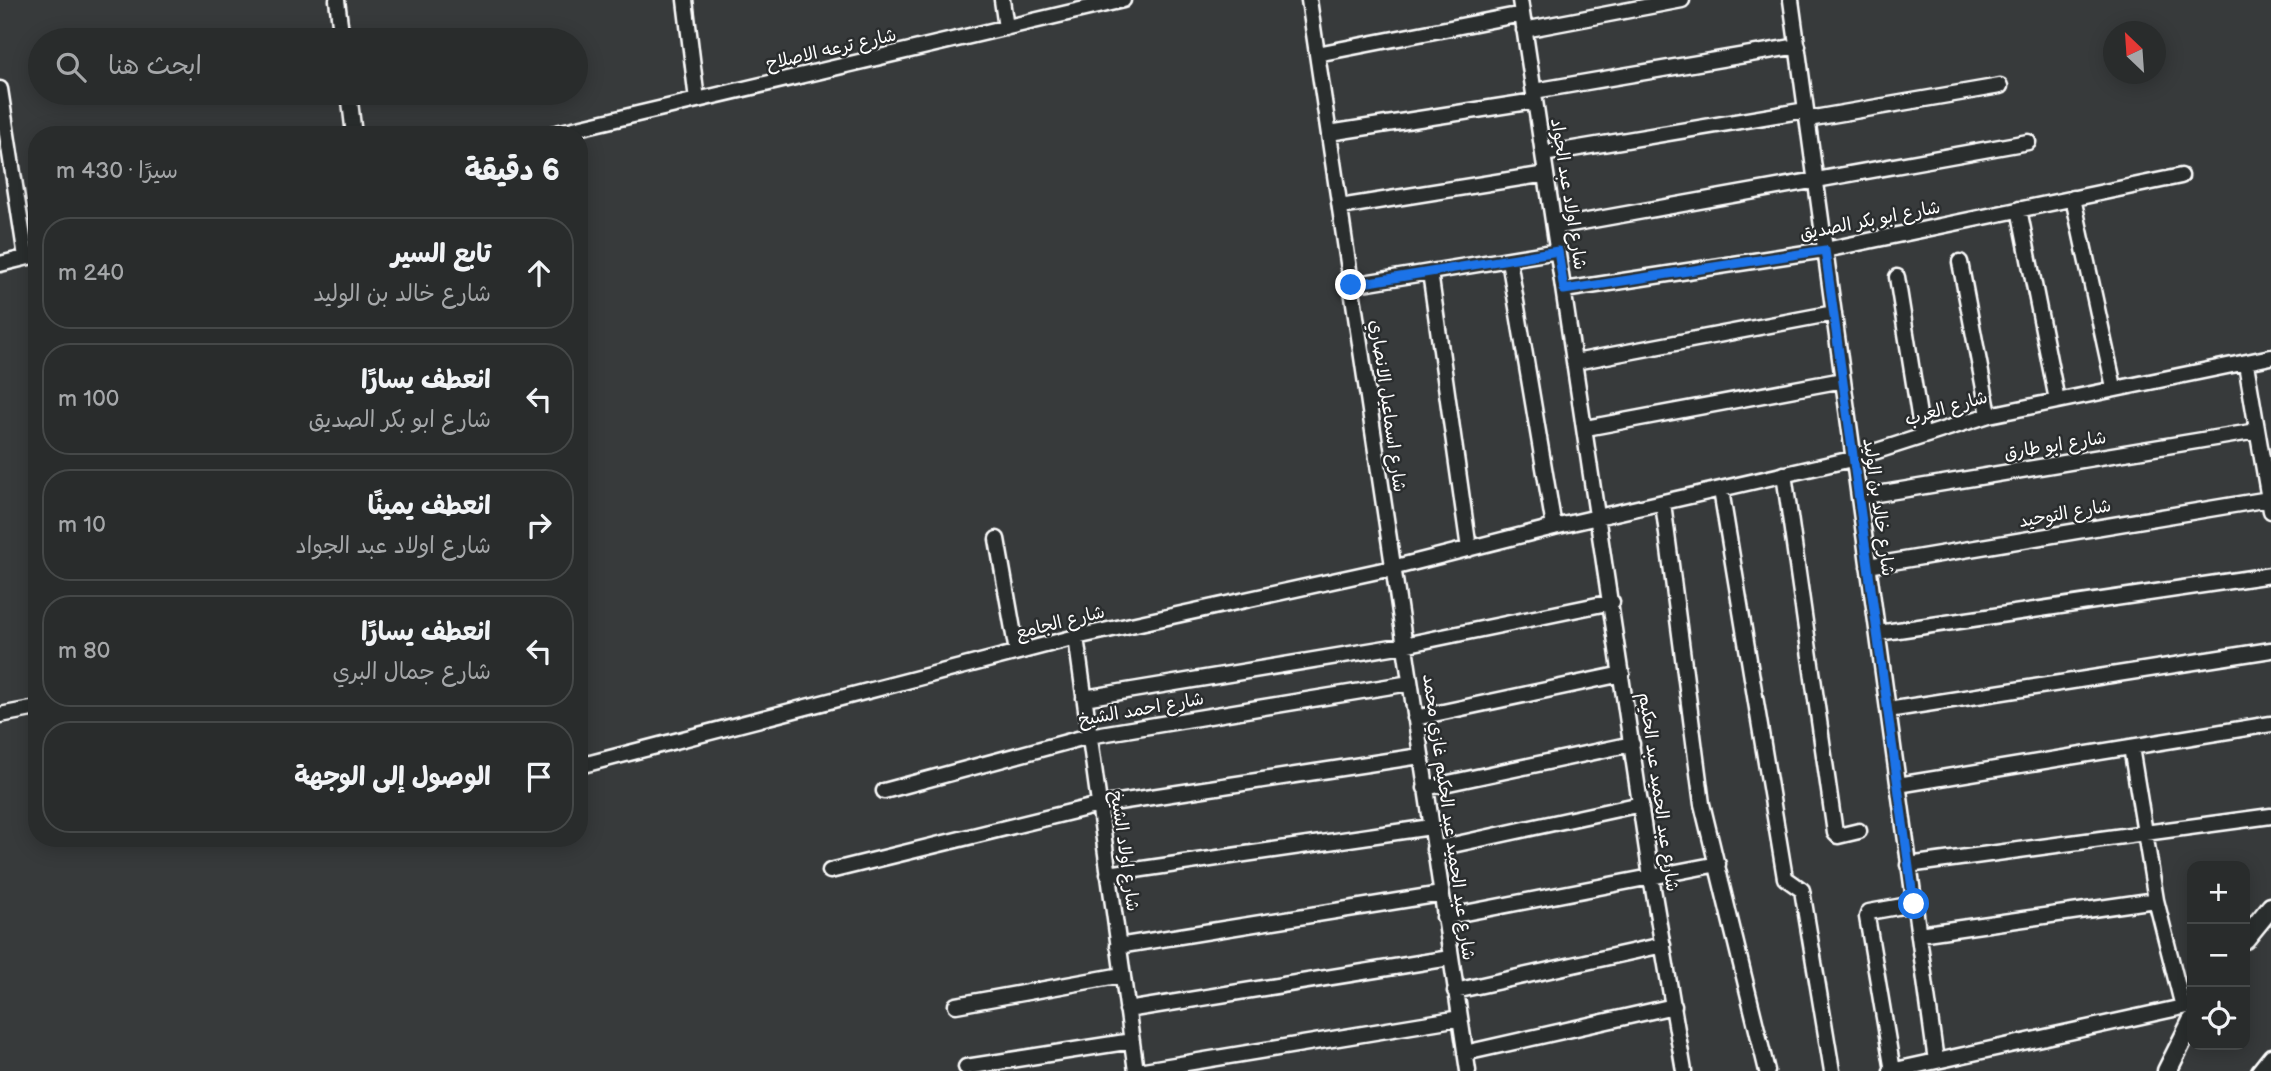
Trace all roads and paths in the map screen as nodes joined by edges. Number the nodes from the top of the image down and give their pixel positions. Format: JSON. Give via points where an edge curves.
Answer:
{"nodes":[{"id":1,"x":337,"y":0,"type":"edge"},
{"id":2,"x":685,"y":0,"type":"edge"},
{"id":3,"x":1002,"y":0,"type":"edge"},
{"id":4,"x":1123,"y":0,"type":"edge"},
{"id":5,"x":1309,"y":0,"type":"edge"},
{"id":6,"x":1682,"y":0,"type":"edge"},
{"id":7,"x":1791,"y":0,"type":"edge"},
{"id":8,"x":1521,"y":7,"type":"edge"},
{"id":9,"x":1006,"y":27,"type":"junction"},
{"id":10,"x":340,"y":28,"type":"edge"},
{"id":11,"x":1524,"y":30,"type":"junction"},
{"id":12,"x":1798,"y":46,"type":"junction"},
{"id":13,"x":1317,"y":54,"type":"junction"},
{"id":14,"x":2000,"y":86,"type":"dead end"},
{"id":15,"x":0,"y":89,"type":"edge"},
{"id":16,"x":1534,"y":96,"type":"junction"},
{"id":17,"x":697,"y":100,"type":"junction"},
{"id":18,"x":350,"y":105,"type":"edge"},
{"id":19,"x":1807,"y":115,"type":"junction"},
{"id":20,"x":353,"y":126,"type":"edge"},
{"id":21,"x":586,"y":126,"type":"edge"},
{"id":22,"x":1329,"y":133,"type":"junction"},
{"id":23,"x":2028,"y":142,"type":"dead end"},
{"id":24,"x":1544,"y":154,"type":"junction"},
{"id":25,"x":1546,"y":174,"type":"junction"},
{"id":26,"x":2182,"y":176,"type":"dead end"},
{"id":27,"x":1816,"y":183,"type":"junction"},
{"id":28,"x":2073,"y":198,"type":"junction"},
{"id":29,"x":1340,"y":207,"type":"junction"},
{"id":30,"x":2019,"y":209,"type":"junction"},
{"id":31,"x":1554,"y":227,"type":"junction"},
{"id":32,"x":28,"y":235,"type":"edge"},
{"id":33,"x":1825,"y":250,"type":"junction"},
{"id":34,"x":1558,"y":251,"type":"junction"},
{"id":35,"x":28,"y":257,"type":"edge"},
{"id":36,"x":1508,"y":260,"type":"junction"},
{"id":37,"x":1960,"y":262,"type":"dead end"},
{"id":38,"x":0,"y":264,"type":"edge"},
{"id":39,"x":1430,"y":272,"type":"junction"},
{"id":40,"x":1897,"y":276,"type":"dead end"},
{"id":41,"x":1351,"y":285,"type":"junction"},
{"id":42,"x":1564,"y":290,"type":"junction"},
{"id":43,"x":1834,"y":313,"type":"junction"},
{"id":44,"x":2271,"y":358,"type":"edge"},
{"id":45,"x":1575,"y":362,"type":"junction"},
{"id":46,"x":2246,"y":364,"type":"junction"},
{"id":47,"x":1843,"y":380,"type":"junction"},
{"id":48,"x":2114,"y":387,"type":"junction"},
{"id":49,"x":2057,"y":400,"type":"junction"},
{"id":50,"x":1989,"y":415,"type":"junction"},
{"id":51,"x":1586,"y":428,"type":"junction"},
{"id":52,"x":2257,"y":431,"type":"junction"},
{"id":53,"x":1922,"y":435,"type":"junction"},
{"id":54,"x":1852,"y":459,"type":"junction"},
{"id":55,"x":1784,"y":474,"type":"junction"},
{"id":56,"x":1721,"y":490,"type":"junction"},
{"id":57,"x":1859,"y":496,"type":"junction"},
{"id":58,"x":1663,"y":503,"type":"junction"},
{"id":59,"x":2270,"y":505,"type":"edge"},
{"id":60,"x":1599,"y":517,"type":"junction"},
{"id":61,"x":1554,"y":527,"type":"junction"},
{"id":62,"x":997,"y":539,"type":"dead end"},
{"id":63,"x":1469,"y":549,"type":"junction"},
{"id":64,"x":1868,"y":566,"type":"junction"},
{"id":65,"x":1392,"y":568,"type":"junction"},
{"id":66,"x":2271,"y":575,"type":"edge"},
{"id":67,"x":1612,"y":602,"type":"junction"},
{"id":68,"x":1878,"y":633,"type":"junction"},
{"id":69,"x":1076,"y":637,"type":"junction"},
{"id":70,"x":1404,"y":645,"type":"junction"},
{"id":71,"x":2271,"y":650,"type":"edge"},
{"id":72,"x":1017,"y":652,"type":"junction"},
{"id":73,"x":1622,"y":674,"type":"junction"},
{"id":74,"x":1410,"y":684,"type":"junction"},
{"id":75,"x":1084,"y":698,"type":"junction"},
{"id":76,"x":28,"y":710,"type":"edge"},
{"id":77,"x":1888,"y":710,"type":"junction"},
{"id":78,"x":0,"y":715,"type":"edge"},
{"id":79,"x":1415,"y":718,"type":"junction"},
{"id":80,"x":2271,"y":724,"type":"edge"},
{"id":81,"x":1089,"y":736,"type":"junction"},
{"id":82,"x":1632,"y":744,"type":"junction"},
{"id":83,"x":2131,"y":747,"type":"junction"},
{"id":84,"x":1420,"y":756,"type":"junction"},
{"id":85,"x":588,"y":764,"type":"edge"},
{"id":86,"x":1898,"y":785,"type":"junction"},
{"id":87,"x":1425,"y":788,"type":"junction"},
{"id":88,"x":884,"y":791,"type":"dead end"},
{"id":89,"x":1641,"y":804,"type":"junction"},
{"id":90,"x":1099,"y":805,"type":"junction"},
{"id":91,"x":2271,"y":816,"type":"edge"},
{"id":92,"x":1431,"y":827,"type":"junction"},
{"id":93,"x":1859,"y":831,"type":"dead end"},
{"id":94,"x":2145,"y":833,"type":"junction"},
{"id":95,"x":1434,"y":849,"type":"junction"},
{"id":96,"x":1718,"y":864,"type":"junction"},
{"id":97,"x":1908,"y":865,"type":"junction"},
{"id":98,"x":830,"y":871,"type":"dead end"},
{"id":99,"x":1108,"y":874,"type":"junction"},
{"id":100,"x":1651,"y":877,"type":"junction"},
{"id":101,"x":1441,"y":894,"type":"junction"},
{"id":102,"x":2157,"y":900,"type":"junction"},
{"id":103,"x":1914,"y":904,"type":"junction"},
{"id":104,"x":2271,"y":907,"type":"edge"},
{"id":105,"x":1444,"y":917,"type":"junction"},
{"id":106,"x":2250,"y":933,"type":"edge"},
{"id":107,"x":1919,"y":934,"type":"junction"},
{"id":108,"x":1663,"y":945,"type":"junction"},
{"id":109,"x":1118,"y":946,"type":"junction"},
{"id":110,"x":1450,"y":958,"type":"junction"},
{"id":111,"x":1122,"y":975,"type":"junction"},
{"id":112,"x":1455,"y":991,"type":"junction"},
{"id":113,"x":2187,"y":1004,"type":"edge"},
{"id":114,"x":956,"y":1005,"type":"dead end"},
{"id":115,"x":1674,"y":1006,"type":"junction"},
{"id":116,"x":1127,"y":1010,"type":"junction"},
{"id":117,"x":2187,"y":1011,"type":"edge"},
{"id":118,"x":2187,"y":1016,"type":"edge"},
{"id":119,"x":1460,"y":1018,"type":"junction"},
{"id":120,"x":1132,"y":1041,"type":"junction"},
{"id":121,"x":1465,"y":1053,"type":"junction"},
{"id":122,"x":2271,"y":1056,"type":"edge"},
{"id":123,"x":1936,"y":1061,"type":"junction"},
{"id":124,"x":966,"y":1067,"type":"dead end"},
{"id":125,"x":1137,"y":1071,"type":"edge"},
{"id":126,"x":1468,"y":1071,"type":"edge"},
{"id":127,"x":1685,"y":1071,"type":"edge"},
{"id":128,"x":1768,"y":1071,"type":"edge"},
{"id":129,"x":1832,"y":1071,"type":"edge"},
{"id":130,"x":1892,"y":1071,"type":"edge"},
{"id":131,"x":2167,"y":1071,"type":"edge"},
{"id":132,"x":2259,"y":1071,"type":"edge"}],
"edges":[{"from":1,"to":10,"type":"street"},
{"from":2,"to":17,"type":"street"},
{"from":3,"to":9,"type":"street"},
{"from":4,"to":9,"type":"street","name":"شارع ترعه الاصلاح"},
{"from":5,"to":13,"type":"street","name":"شارع اسماعيل الانصاري"},
{"from":6,"to":11,"type":"street"},
{"from":7,"to":12,"type":"street","name":"شارع خالد بن الوليد"},
{"from":8,"to":11,"type":"street","name":"شارع اولاد عبد الجواد"},
{"from":8,"to":13,"type":"street"},
{"from":9,"to":17,"type":"street","name":"شارع ترعه الاصلاح"},
{"from":11,"to":16,"type":"street","name":"شارع اولاد عبد الجواد"},
{"from":12,"to":16,"type":"street"},
{"from":12,"to":19,"type":"street","name":"شارع خالد بن الوليد"},
{"from":13,"to":22,"type":"street","name":"شارع اسماعيل الانصاري"},
{"from":14,"to":19,"type":"street"},
{"from":15,"to":32,"type":"street"},
{"from":16,"to":22,"type":"street"},
{"from":16,"to":24,"type":"street","name":"شارع اولاد عبد الجواد"},
{"from":17,"to":21,"type":"street","name":"شارع ترعه الاصلاح"},
{"from":18,"to":20,"type":"street"},
{"from":19,"to":24,"type":"street"},
{"from":19,"to":27,"type":"street","name":"شارع خالد بن الوليد"},
{"from":22,"to":29,"type":"street","name":"شارع اسماعيل الانصاري"},
{"from":23,"to":27,"type":"street"},
{"from":24,"to":25,"type":"street","name":"شارع اولاد عبد الجواد"},
{"from":25,"to":29,"type":"street"},
{"from":25,"to":31,"type":"street","name":"شارع اولاد عبد الجواد"},
{"from":26,"to":28,"type":"street","name":"شارع ابو بكر الصديق"},
{"from":27,"to":31,"type":"street"},
{"from":27,"to":33,"type":"street","name":"شارع خالد بن الوليد"},
{"from":28,"to":30,"type":"street","name":"شارع ابو بكر الصديق"},
{"from":28,"to":48,"type":"street"},
{"from":29,"to":41,"type":"street","name":"شارع اسماعيل الانصاري"},
{"from":30,"to":33,"type":"street","name":"شارع ابو بكر الصديق"},
{"from":30,"to":49,"type":"street"},
{"from":31,"to":34,"type":"street","name":"شارع اولاد عبد الجواد"},
{"from":33,"to":42,"type":"street","name":"شارع ابو بكر الصديق"},
{"from":33,"to":43,"type":"street","name":"شارع خالد بن الوليد"},
{"from":34,"to":36,"type":"street"},
{"from":34,"to":42,"type":"street","name":"شارع اولاد عبد الجواد"},
{"from":35,"to":38,"type":"street"},
{"from":36,"to":39,"type":"street"},
{"from":36,"to":61,"type":"street"},
{"from":37,"to":50,"type":"street"},
{"from":39,"to":41,"type":"street"},
{"from":39,"to":63,"type":"street"},
{"from":40,"to":53,"type":"street"},
{"from":41,"to":65,"type":"street","name":"شارع اسماعيل الانصاري"},
{"from":42,"to":45,"type":"street","name":"شارع اولاد عبد الجواد"},
{"from":43,"to":45,"type":"street"},
{"from":43,"to":47,"type":"street","name":"شارع خالد بن الوليد"},
{"from":44,"to":46,"type":"street","name":"شارع العرب"},
{"from":45,"to":51,"type":"street","name":"شارع اولاد عبد الجواد"},
{"from":46,"to":48,"type":"street","name":"شارع العرب"},
{"from":46,"to":52,"type":"street"},
{"from":47,"to":51,"type":"street"},
{"from":47,"to":54,"type":"street","name":"شارع خالد بن الوليد"},
{"from":48,"to":49,"type":"street","name":"شارع العرب"},
{"from":49,"to":50,"type":"street","name":"شارع العرب"},
{"from":50,"to":53,"type":"street","name":"شارع العرب"},
{"from":51,"to":60,"type":"street","name":"شارع اولاد عبد الجواد"},
{"from":52,"to":57,"type":"street","name":"شارع ابو طارق"},
{"from":52,"to":59,"type":"street"},
{"from":53,"to":54,"type":"street","name":"شارع العرب"},
{"from":54,"to":55,"type":"street","name":"شارع العرب"},
{"from":54,"to":57,"type":"street","name":"شارع خالد بن الوليد"},
{"from":55,"to":56,"type":"street","name":"شارع العرب"},
{"from":55,"to":93,"type":"street","via":[[1835,833]]},
{"from":56,"to":58,"type":"street","name":"شارع العرب"},
{"from":56,"to":129,"type":"street","via":[[1785,878],[1802,890]]},
{"from":57,"to":64,"type":"street","name":"شارع خالد بن الوليد"},
{"from":58,"to":60,"type":"street","name":"شارع العرب"},
{"from":58,"to":96,"type":"street","via":[[1702,804]]},
{"from":59,"to":64,"type":"street","name":"شارع التوحيد"},
{"from":60,"to":61,"type":"street","name":"شارع العرب"},
{"from":60,"to":67,"type":"street","name":"شارع عبد الحميد عبد الحكيم"},
{"from":61,"to":63,"type":"street","name":"شارع الجامع"},
{"from":62,"to":72,"type":"street"},
{"from":63,"to":65,"type":"street","name":"شارع الجامع"},
{"from":64,"to":68,"type":"street","name":"شارع خالد بن الوليد"},
{"from":65,"to":69,"type":"street","name":"شارع الجامع"},
{"from":65,"to":70,"type":"street","name":"شارع عبد الحميد عبد الحكيم غازي محمد"},
{"from":66,"to":68,"type":"street"},
{"from":67,"to":70,"type":"street"},
{"from":67,"to":73,"type":"street","name":"شارع عبد الحميد عبد الحكيم"},
{"from":68,"to":77,"type":"street","name":"شارع خالد بن الوليد"},
{"from":69,"to":72,"type":"street","name":"شارع الجامع"},
{"from":69,"to":75,"type":"street","name":"شارع اولاد الشيخ"},
{"from":70,"to":74,"type":"street","name":"شارع عبد الحميد عبد الحكيم غازي محمد"},
{"from":70,"to":75,"type":"street"},
{"from":71,"to":77,"type":"street"},
{"from":72,"to":85,"type":"street","name":"شارع الجامع"},
{"from":73,"to":79,"type":"street"},
{"from":73,"to":82,"type":"street","name":"شارع عبد الحميد عبد الحكيم"},
{"from":74,"to":79,"type":"street","name":"شارع عبد الحميد عبد الحكيم غازي محمد"},
{"from":74,"to":81,"type":"street","name":"شارع احمد الشيخ"},
{"from":75,"to":81,"type":"street","name":"شارع اولاد الشيخ"},
{"from":76,"to":78,"type":"street"},
{"from":77,"to":86,"type":"street","name":"شارع خالد بن الوليد"},
{"from":79,"to":84,"type":"street","name":"شارع عبد الحميد عبد الحكيم غازي محمد"},
{"from":80,"to":83,"type":"street"},
{"from":81,"to":88,"type":"street","name":"شارع احمد الشيخ"},
{"from":81,"to":90,"type":"street","name":"شارع اولاد الشيخ"},
{"from":82,"to":87,"type":"street"},
{"from":82,"to":89,"type":"street","name":"شارع عبد الحميد عبد الحكيم"},
{"from":83,"to":86,"type":"street"},
{"from":83,"to":94,"type":"street"},
{"from":84,"to":87,"type":"street","name":"شارع عبد الحميد عبد الحكيم غازي محمد"},
{"from":84,"to":90,"type":"street"},
{"from":86,"to":97,"type":"street","name":"شارع خالد بن الوليد"},
{"from":87,"to":92,"type":"street","name":"شارع عبد الحميد عبد الحكيم غازي محمد"},
{"from":89,"to":95,"type":"street"},
{"from":89,"to":100,"type":"street","name":"شارع عبد الحميد عبد الحكيم"},
{"from":90,"to":98,"type":"street"},
{"from":90,"to":99,"type":"street","name":"شارع اولاد الشيخ"},
{"from":91,"to":94,"type":"street"},
{"from":92,"to":95,"type":"street","name":"شارع عبد الحميد عبد الحكيم غازي محمد"},
{"from":92,"to":99,"type":"street"},
{"from":94,"to":97,"type":"street"},
{"from":94,"to":102,"type":"street"},
{"from":95,"to":101,"type":"street","name":"شارع عبد الحميد عبد الحكيم غازي محمد"},
{"from":96,"to":100,"type":"street"},
{"from":96,"to":128,"type":"street"},
{"from":97,"to":103,"type":"street","name":"شارع خالد بن الوليد"},
{"from":99,"to":109,"type":"street","name":"شارع اولاد الشيخ"},
{"from":100,"to":105,"type":"street"},
{"from":100,"to":108,"type":"street","name":"شارع عبد الحميد عبد الحكيم"},
{"from":101,"to":105,"type":"street","name":"شارع عبد الحميد عبد الحكيم غازي محمد"},
{"from":101,"to":109,"type":"street"},
{"from":102,"to":107,"type":"street"},
{"from":102,"to":113,"type":"street"},
{"from":103,"to":107,"type":"street","name":"شارع خالد بن الوليد"},
{"from":103,"to":130,"type":"street","via":[[1870,912],[1867,917]]},
{"from":104,"to":106,"type":"street"},
{"from":105,"to":110,"type":"street","name":"شارع عبد الحميد عبد الحكيم غازي محمد"},
{"from":107,"to":123,"type":"street","name":"شارع خالد بن الوليد"},
{"from":108,"to":112,"type":"street"},
{"from":108,"to":115,"type":"street","name":"شارع عبد الحميد عبد الحكيم"},
{"from":109,"to":111,"type":"street","name":"شارع اولاد الشيخ"},
{"from":110,"to":112,"type":"street","name":"شارع عبد الحميد عبد الحكيم غازي محمد"},
{"from":110,"to":116,"type":"street"},
{"from":111,"to":114,"type":"street"},
{"from":111,"to":116,"type":"street","name":"شارع اولاد الشيخ"},
{"from":112,"to":119,"type":"street","name":"شارع عبد الحميد عبد الحكيم غازي محمد"},
{"from":115,"to":121,"type":"street"},
{"from":115,"to":127,"type":"street","name":"شارع عبد الحميد عبد الحكيم"},
{"from":116,"to":120,"type":"street","name":"شارع اولاد الشيخ"},
{"from":117,"to":123,"type":"street"},
{"from":118,"to":131,"type":"street"},
{"from":119,"to":121,"type":"street","name":"شارع عبد الحميد عبد الحكيم غازي محمد"},
{"from":119,"to":125,"type":"street"},
{"from":120,"to":124,"type":"street"},
{"from":120,"to":125,"type":"street","name":"شارع اولاد الشيخ"},
{"from":121,"to":126,"type":"street","name":"شارع عبد الحميد عبد الحكيم غازي محمد"},
{"from":122,"to":132,"type":"street"},
{"from":123,"to":130,"type":"street"}]}
